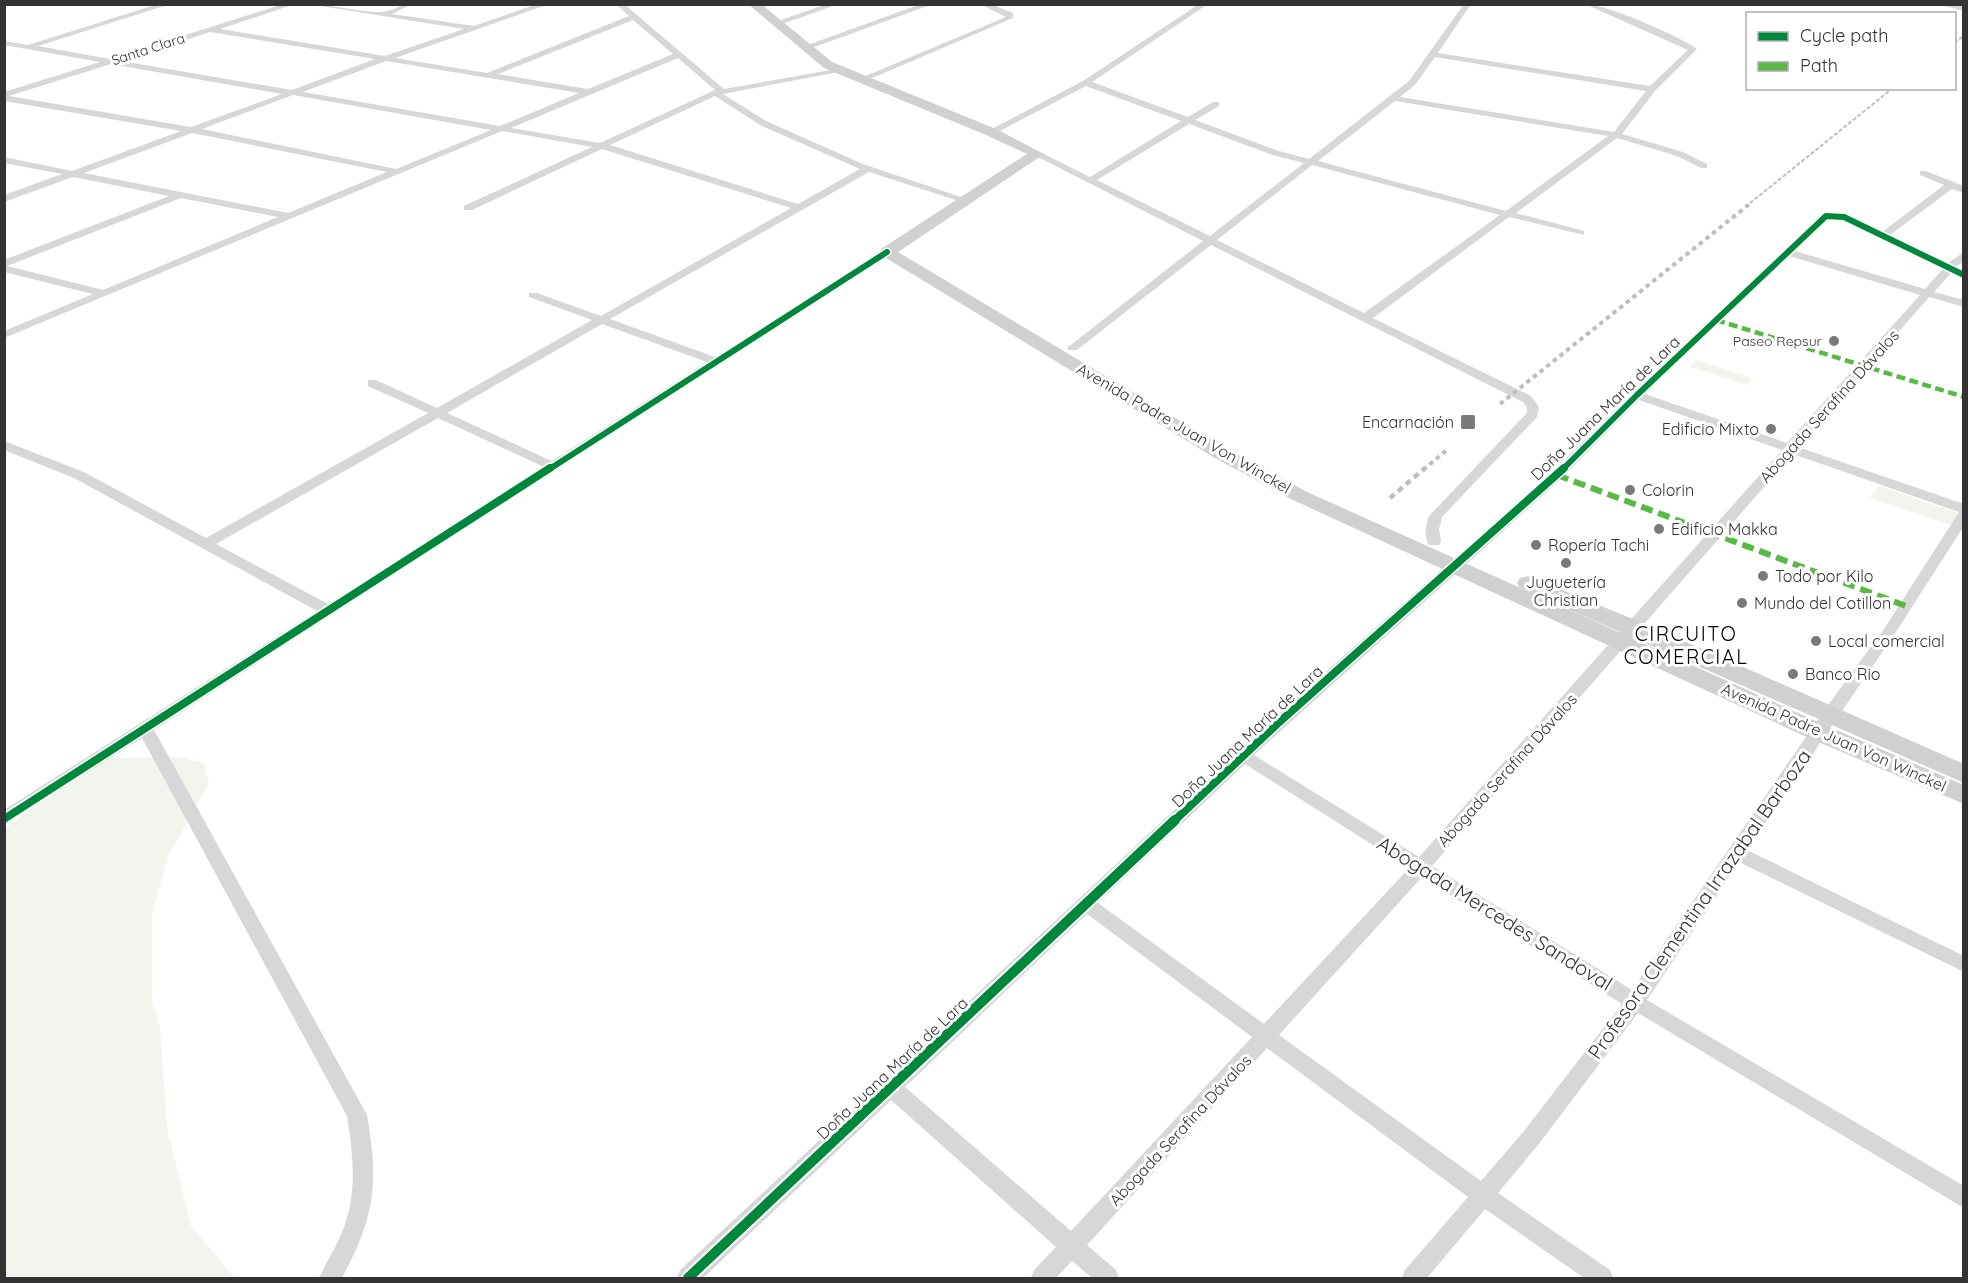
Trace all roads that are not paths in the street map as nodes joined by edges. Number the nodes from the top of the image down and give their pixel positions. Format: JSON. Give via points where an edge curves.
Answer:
{"nodes":[{"id":1,"x":166,"y":4,"type":"edge"},
{"id":2,"x":292,"y":4,"type":"edge"},
{"id":3,"x":311,"y":4,"type":"edge"},
{"id":4,"x":409,"y":4,"type":"edge"},
{"id":5,"x":546,"y":4,"type":"edge"},
{"id":6,"x":619,"y":4,"type":"edge"},
{"id":7,"x":753,"y":4,"type":"edge"},
{"id":8,"x":836,"y":4,"type":"edge"},
{"id":9,"x":930,"y":4,"type":"edge"},
{"id":10,"x":1204,"y":4,"type":"edge"},
{"id":11,"x":1468,"y":4,"type":"edge"},
{"id":12,"x":1588,"y":4,"type":"edge"},
{"id":13,"x":1948,"y":4,"type":"edge"},
{"id":14,"x":984,"y":5,"type":"edge"},
{"id":15,"x":1964,"y":9,"type":"edge"},
{"id":16,"x":381,"y":14,"type":"junction"},
{"id":17,"x":634,"y":17,"type":"junction"},
{"id":18,"x":776,"y":23,"type":"junction"},
{"id":19,"x":476,"y":29,"type":"junction"},
{"id":20,"x":209,"y":30,"type":"junction"},
{"id":21,"x":4,"y":43,"type":"edge"},
{"id":22,"x":28,"y":47,"type":"junction"},
{"id":23,"x":806,"y":47,"type":"junction"},
{"id":24,"x":1431,"y":54,"type":"junction"},
{"id":25,"x":678,"y":55,"type":"junction"},
{"id":26,"x":384,"y":59,"type":"junction"},
{"id":27,"x":111,"y":61,"type":"junction"},
{"id":28,"x":839,"y":70,"type":"junction"},
{"id":29,"x":488,"y":76,"type":"junction"},
{"id":30,"x":860,"y":80,"type":"junction"},
{"id":31,"x":1086,"y":83,"type":"junction"},
{"id":32,"x":1652,"y":89,"type":"junction"},
{"id":33,"x":590,"y":92,"type":"junction"},
{"id":34,"x":295,"y":93,"type":"junction"},
{"id":35,"x":715,"y":93,"type":"junction"},
{"id":36,"x":4,"y":96,"type":"edge"},
{"id":37,"x":1393,"y":98,"type":"junction"},
{"id":38,"x":1216,"y":104,"type":"dead end"},
{"id":39,"x":1188,"y":120,"type":"junction"},
{"id":40,"x":501,"y":129,"type":"junction"},
{"id":41,"x":192,"y":130,"type":"junction"},
{"id":42,"x":991,"y":132,"type":"junction"},
{"id":43,"x":1616,"y":135,"type":"junction"},
{"id":44,"x":602,"y":146,"type":"junction"},
{"id":45,"x":1037,"y":154,"type":"junction"},
{"id":46,"x":4,"y":160,"type":"edge"},
{"id":47,"x":1311,"y":164,"type":"junction"},
{"id":48,"x":1704,"y":166,"type":"dead end"},
{"id":49,"x":869,"y":168,"type":"junction"},
{"id":50,"x":399,"y":172,"type":"junction"},
{"id":51,"x":1923,"y":173,"type":"dead end"},
{"id":52,"x":71,"y":174,"type":"junction"},
{"id":53,"x":1089,"y":181,"type":"junction"},
{"id":54,"x":1951,"y":185,"type":"junction"},
{"id":55,"x":1964,"y":190,"type":"edge"},
{"id":56,"x":180,"y":195,"type":"junction"},
{"id":57,"x":4,"y":199,"type":"edge"},
{"id":58,"x":965,"y":200,"type":"junction"},
{"id":59,"x":468,"y":208,"type":"dead end"},
{"id":60,"x":800,"y":208,"type":"junction"},
{"id":61,"x":1509,"y":214,"type":"junction"},
{"id":62,"x":291,"y":217,"type":"junction"},
{"id":63,"x":1580,"y":233,"type":"dead end"},
{"id":64,"x":1884,"y":235,"type":"junction"},
{"id":65,"x":1209,"y":241,"type":"junction"},
{"id":66,"x":893,"y":248,"type":"junction"},
{"id":67,"x":1789,"y":253,"type":"junction"},
{"id":68,"x":1964,"y":255,"type":"edge"},
{"id":69,"x":4,"y":264,"type":"edge"},
{"id":70,"x":1949,"y":268,"type":"junction"},
{"id":71,"x":4,"y":269,"type":"edge"},
{"id":72,"x":1964,"y":275,"type":"edge"},
{"id":73,"x":105,"y":294,"type":"junction"},
{"id":74,"x":533,"y":295,"type":"dead end"},
{"id":75,"x":1928,"y":295,"type":"junction"},
{"id":76,"x":1964,"y":304,"type":"edge"},
{"id":77,"x":1364,"y":319,"type":"junction"},
{"id":78,"x":602,"y":320,"type":"junction"},
{"id":79,"x":4,"y":335,"type":"edge"},
{"id":80,"x":1073,"y":348,"type":"junction"},
{"id":81,"x":715,"y":361,"type":"junction"},
{"id":82,"x":372,"y":382,"type":"dead end"},
{"id":83,"x":1636,"y":395,"type":"junction"},
{"id":84,"x":438,"y":413,"type":"junction"},
{"id":85,"x":4,"y":445,"type":"edge"},
{"id":86,"x":1791,"y":448,"type":"junction"},
{"id":87,"x":553,"y":466,"type":"junction"},
{"id":88,"x":1964,"y":512,"type":"edge"},
{"id":89,"x":1434,"y":542,"type":"junction"},
{"id":90,"x":208,"y":543,"type":"junction"},
{"id":91,"x":1459,"y":562,"type":"junction"},
{"id":92,"x":329,"y":611,"type":"junction"},
{"id":93,"x":1628,"y":634,"type":"junction"},
{"id":94,"x":1824,"y":724,"type":"junction"},
{"id":95,"x":145,"y":729,"type":"junction"},
{"id":96,"x":1244,"y":756,"type":"junction"},
{"id":97,"x":1964,"y":774,"type":"edge"},
{"id":98,"x":1964,"y":795,"type":"edge"},
{"id":99,"x":4,"y":819,"type":"edge"},
{"id":100,"x":1737,"y":853,"type":"junction"},
{"id":101,"x":1421,"y":867,"type":"junction"},
{"id":102,"x":1087,"y":905,"type":"junction"},
{"id":103,"x":1964,"y":965,"type":"edge"},
{"id":104,"x":1635,"y":1002,"type":"junction"},
{"id":105,"x":1266,"y":1036,"type":"junction"},
{"id":106,"x":891,"y":1087,"type":"junction"},
{"id":107,"x":1483,"y":1196,"type":"junction"},
{"id":108,"x":1964,"y":1198,"type":"edge"},
{"id":109,"x":1071,"y":1246,"type":"junction"},
{"id":110,"x":330,"y":1278,"type":"edge"},
{"id":111,"x":688,"y":1278,"type":"edge"},
{"id":112,"x":1042,"y":1278,"type":"edge"},
{"id":113,"x":1108,"y":1278,"type":"edge"},
{"id":114,"x":1413,"y":1278,"type":"edge"},
{"id":115,"x":1602,"y":1278,"type":"edge"}],
"edges":[{"from":1,"to":22,"type":"street"},
{"from":2,"to":20,"type":"street","name":"Santa Clara"},
{"from":3,"to":16,"type":"street"},
{"from":4,"to":16,"type":"street"},
{"from":5,"to":19,"type":"street"},
{"from":6,"to":17,"type":"street"},
{"from":7,"to":18,"type":"main road"},
{"from":8,"to":18,"type":"street"},
{"from":9,"to":23,"type":"street"},
{"from":10,"to":31,"type":"street"},
{"from":11,"to":24,"type":"street"},
{"from":12,"to":32,"type":"street","via":[[1693,49]]},
{"from":13,"to":15,"type":"street"},
{"from":14,"to":30,"type":"street","via":[[1010,15],[1009,18]]},
{"from":16,"to":19,"type":"street"},
{"from":17,"to":25,"type":"street"},
{"from":17,"to":29,"type":"street"},
{"from":18,"to":23,"type":"main road"},
{"from":19,"to":26,"type":"street"},
{"from":20,"to":26,"type":"street"},
{"from":20,"to":27,"type":"street","name":"Santa Clara"},
{"from":21,"to":22,"type":"street"},
{"from":22,"to":27,"type":"street"},
{"from":23,"to":28,"type":"main road"},
{"from":24,"to":32,"type":"street"},
{"from":24,"to":37,"type":"street","via":[[1412,83]]},
{"from":25,"to":33,"type":"street"},
{"from":25,"to":35,"type":"street","via":[[722,91]]},
{"from":26,"to":29,"type":"street"},
{"from":26,"to":34,"type":"street"},
{"from":27,"to":34,"type":"street"},
{"from":27,"to":36,"type":"street","name":"Santa Clara"},
{"from":28,"to":30,"type":"main road"},
{"from":28,"to":35,"type":"street"},
{"from":29,"to":33,"type":"street"},
{"from":30,"to":42,"type":"main road"},
{"from":31,"to":39,"type":"street"},
{"from":31,"to":42,"type":"street"},
{"from":32,"to":43,"type":"street"},
{"from":33,"to":40,"type":"street"},
{"from":34,"to":40,"type":"street"},
{"from":34,"to":41,"type":"street"},
{"from":35,"to":44,"type":"street"},
{"from":35,"to":49,"type":"street","via":[[763,123]]},
{"from":36,"to":41,"type":"street"},
{"from":37,"to":43,"type":"street"},
{"from":37,"to":47,"type":"street"},
{"from":38,"to":39,"type":"street"},
{"from":39,"to":47,"type":"street"},
{"from":39,"to":53,"type":"street"},
{"from":40,"to":44,"type":"street"},
{"from":40,"to":50,"type":"street"},
{"from":41,"to":50,"type":"street"},
{"from":41,"to":52,"type":"street"},
{"from":42,"to":45,"type":"main road"},
{"from":43,"to":48,"type":"street","via":[[1680,154]]},
{"from":43,"to":61,"type":"street"},
{"from":44,"to":59,"type":"street"},
{"from":44,"to":60,"type":"street"},
{"from":45,"to":53,"type":"street"},
{"from":45,"to":58,"type":"main road"},
{"from":46,"to":52,"type":"street"},
{"from":47,"to":61,"type":"street"},
{"from":47,"to":65,"type":"street"},
{"from":49,"to":58,"type":"street"},
{"from":49,"to":60,"type":"street"},
{"from":50,"to":62,"type":"street"},
{"from":51,"to":54,"type":"street"},
{"from":52,"to":56,"type":"street"},
{"from":52,"to":57,"type":"street"},
{"from":53,"to":65,"type":"street"},
{"from":54,"to":55,"type":"street"},
{"from":54,"to":64,"type":"street"},
{"from":56,"to":62,"type":"street"},
{"from":56,"to":69,"type":"street"},
{"from":58,"to":66,"type":"main road"},
{"from":60,"to":78,"type":"street"},
{"from":61,"to":63,"type":"street"},
{"from":61,"to":77,"type":"street"},
{"from":62,"to":73,"type":"street"},
{"from":64,"to":67,"type":"street","name":"Doña Juana María de Lara","via":[[1844,217],[1826,216]]},
{"from":64,"to":70,"type":"street"},
{"from":65,"to":77,"type":"street"},
{"from":65,"to":80,"type":"street"},
{"from":66,"to":80,"type":"main road","name":"Avenida Padre Juan Von Winckel"},
{"from":66,"to":81,"type":"street"},
{"from":66,"to":91,"type":"main road","name":"Avenida Padre Juan Von Winckel","via":[[1246,468],[1308,499]]},
{"from":67,"to":75,"type":"street"},
{"from":67,"to":83,"type":"street","name":"Doña Juana María de Lara"},
{"from":68,"to":70,"type":"street","name":"Abogada Serafina Dávalos"},
{"from":70,"to":72,"type":"street"},
{"from":70,"to":75,"type":"street","name":"Abogada Serafina Dávalos"},
{"from":71,"to":73,"type":"street"},
{"from":73,"to":79,"type":"street"},
{"from":74,"to":78,"type":"street"},
{"from":75,"to":76,"type":"street"},
{"from":75,"to":86,"type":"street","name":"Abogada Serafina Dávalos"},
{"from":77,"to":89,"type":"street","via":[[1521,396],[1533,406],[1533,414],[1436,516]]},
{"from":78,"to":81,"type":"street"},
{"from":78,"to":84,"type":"street"},
{"from":80,"to":89,"type":"main road","name":"Avenida Padre Juan Von Winckel","via":[[1267,464]]},
{"from":81,"to":87,"type":"street"},
{"from":82,"to":84,"type":"street"},
{"from":83,"to":86,"type":"street"},
{"from":83,"to":91,"type":"street","name":"Doña Juana María de Lara","via":[[1557,476]]},
{"from":84,"to":87,"type":"street"},
{"from":84,"to":90,"type":"street"},
{"from":85,"to":90,"type":"street","via":[[79,475]]},
{"from":86,"to":88,"type":"street"},
{"from":86,"to":93,"type":"street","name":"Abogada Serafina Dávalos"},
{"from":87,"to":92,"type":"street"},
{"from":88,"to":94,"type":"street","name":"Profesora Clementina Irrazabal Barboza","via":[[1889,632]]},
{"from":89,"to":91,"type":"main road","name":"Avenida Padre Juan Von Winckel"},
{"from":90,"to":92,"type":"street"},
{"from":91,"to":93,"type":"main road","name":"Avenida Padre Juan Von Winckel"},
{"from":91,"to":96,"type":"street","name":"Doña Juana María de Lara"},
{"from":92,"to":95,"type":"street"},
{"from":93,"to":94,"type":"main road","name":"Avenida Padre Juan Von Winckel"},
{"from":93,"to":101,"type":"street","name":"Abogada Serafina Dávalos"},
{"from":94,"to":97,"type":"main road","name":"Avenida Padre Juan Von Winckel"},
{"from":94,"to":98,"type":"main road","name":"Avenida Padre Juan Von Winckel"},
{"from":94,"to":100,"type":"street","name":"Profesora Clementina Irrazabal Barboza"},
{"from":95,"to":99,"type":"street"},
{"from":95,"to":110,"type":"street","via":[[357,1114],[364,1161],[360,1211]]},
{"from":96,"to":101,"type":"street","name":"Abogada Mercedes Sandoval"},
{"from":96,"to":102,"type":"street","name":"Doña Juana María de Lara"},
{"from":100,"to":103,"type":"street"},
{"from":100,"to":104,"type":"street","name":"Profesora Clementina Irrazabal Barboza"},
{"from":101,"to":104,"type":"street","name":"Abogada Mercedes Sandoval"},
{"from":101,"to":105,"type":"street","name":"Abogada Serafina Dávalos"},
{"from":102,"to":105,"type":"street"},
{"from":102,"to":106,"type":"street","name":"Doña Juana María de Lara"},
{"from":104,"to":107,"type":"street","name":"Profesora Clementina Irrazabal Barboza"},
{"from":104,"to":108,"type":"street","name":"Abogada Mercedes Sandoval"},
{"from":105,"to":107,"type":"street"},
{"from":105,"to":109,"type":"street","name":"Abogada Serafina Dávalos"},
{"from":106,"to":109,"type":"street"},
{"from":106,"to":111,"type":"street","name":"Doña Juana María de Lara"},
{"from":107,"to":114,"type":"street","name":"Profesora Clementina Irrazabal Barboza"},
{"from":107,"to":115,"type":"street"},
{"from":109,"to":112,"type":"street","name":"Abogada Serafina Dávalos"},
{"from":109,"to":113,"type":"street"}]}
